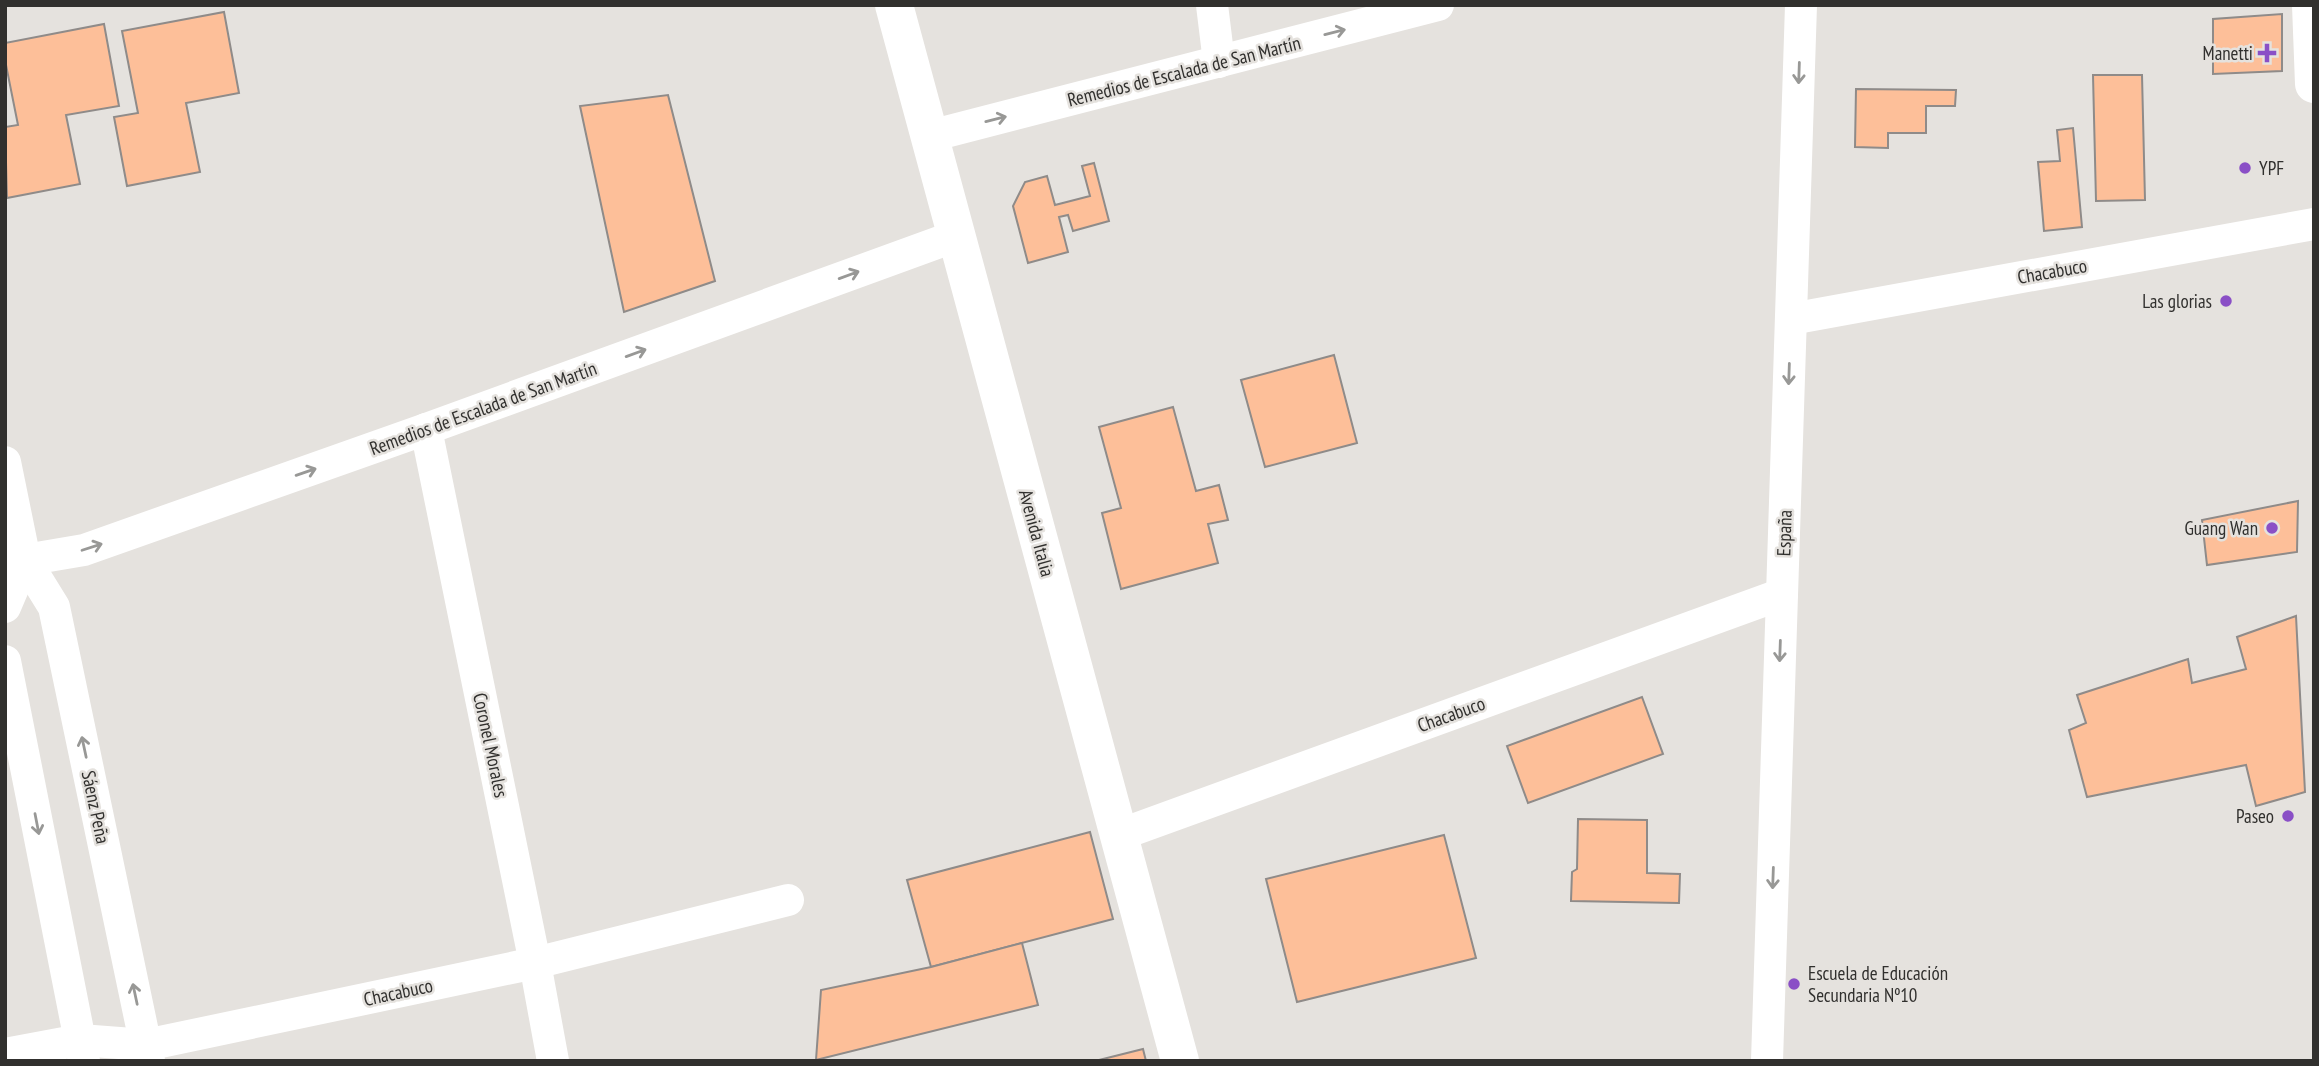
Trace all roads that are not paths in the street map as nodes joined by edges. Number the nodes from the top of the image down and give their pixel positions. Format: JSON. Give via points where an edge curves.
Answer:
{"nodes":[{"id":1,"x":894,"y":5,"type":"edge"},
{"id":2,"x":1212,"y":5,"type":"edge"},
{"id":3,"x":1438,"y":5,"type":"edge"},
{"id":4,"x":1801,"y":5,"type":"edge"},
{"id":5,"x":2311,"y":5,"type":"edge"},
{"id":6,"x":1219,"y":62,"type":"junction"},
{"id":7,"x":2314,"y":84,"type":"edge"},
{"id":8,"x":930,"y":136,"type":"junction"},
{"id":9,"x":2314,"y":224,"type":"edge"},
{"id":10,"x":956,"y":236,"type":"junction"},
{"id":11,"x":1791,"y":319,"type":"junction"},
{"id":12,"x":426,"y":429,"type":"junction"},
{"id":13,"x":5,"y":462,"type":"edge"},
{"id":14,"x":15,"y":560,"type":"edge"},
{"id":15,"x":1782,"y":594,"type":"junction"},
{"id":16,"x":5,"y":607,"type":"edge"},
{"id":17,"x":5,"y":661,"type":"edge"},
{"id":18,"x":1119,"y":835,"type":"junction"},
{"id":19,"x":788,"y":900,"type":"dead end"},
{"id":20,"x":535,"y":963,"type":"junction"},
{"id":21,"x":82,"y":1050,"type":"edge"},
{"id":22,"x":148,"y":1053,"type":"edge"},
{"id":23,"x":5,"y":1054,"type":"edge"},
{"id":24,"x":553,"y":1061,"type":"edge"},
{"id":25,"x":1180,"y":1061,"type":"edge"},
{"id":26,"x":1767,"y":1061,"type":"edge"}],
"edges":[{"from":1,"to":8,"type":"street","name":"Avenida Italia"},
{"from":2,"to":6,"type":"street"},
{"from":6,"to":3,"type":"street","name":"Remedios de Escalada de San Martín","one_way":true},
{"from":4,"to":11,"type":"street","name":"España","one_way":true},
{"from":5,"to":7,"type":"street"},
{"from":8,"to":6,"type":"street","name":"Remedios de Escalada de San Martín","one_way":true},
{"from":8,"to":10,"type":"street","name":"Avenida Italia"},
{"from":9,"to":11,"type":"street","name":"Chacabuco"},
{"from":12,"to":10,"type":"street","name":"Remedios de Escalada de San Martín","one_way":true},
{"from":10,"to":18,"type":"street","name":"Avenida Italia"},
{"from":11,"to":15,"type":"street","name":"España","one_way":true},
{"from":14,"to":12,"type":"street","name":"Remedios de Escalada de San Martín","one_way":true,"via":[[84,550]]},
{"from":12,"to":20,"type":"street","name":"Coronel Morales"},
{"from":13,"to":14,"type":"street","name":"Sáenz Peña"},
{"from":14,"to":16,"type":"street"},
{"from":22,"to":14,"type":"street","name":"Sáenz Peña","one_way":true,"via":[[54,607]]},
{"from":15,"to":18,"type":"street","name":"Chacabuco"},
{"from":15,"to":26,"type":"street","name":"España","one_way":true},
{"from":17,"to":21,"type":"street","one_way":true},
{"from":18,"to":25,"type":"street","name":"Avenida Italia"},
{"from":19,"to":20,"type":"street","name":"Chacabuco"},
{"from":20,"to":22,"type":"street","name":"Chacabuco"},
{"from":20,"to":24,"type":"street","name":"Coronel Morales"},
{"from":21,"to":22,"type":"street","name":"Chacabuco"},
{"from":21,"to":23,"type":"street","name":"Chacabuco"}]}
